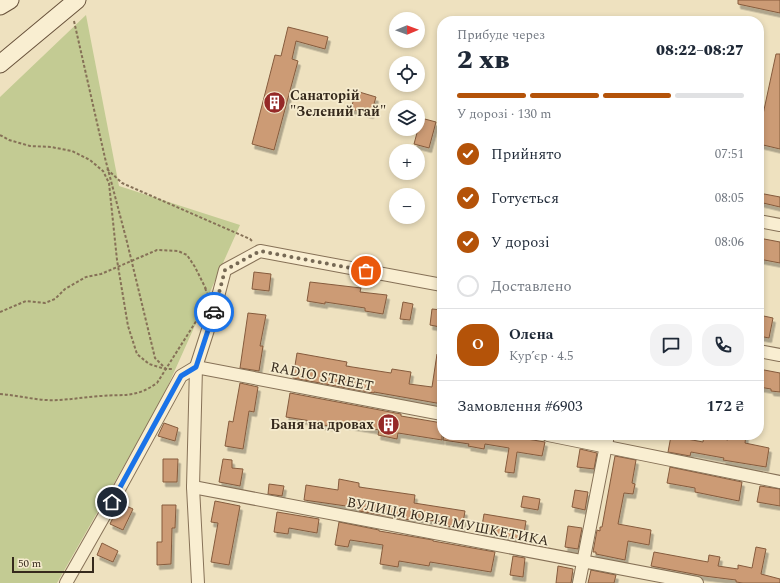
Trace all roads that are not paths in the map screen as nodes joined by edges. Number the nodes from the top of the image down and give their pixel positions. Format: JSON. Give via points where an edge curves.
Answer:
{"nodes":[{"id":1,"x":10,"y":0,"type":"edge"},
{"id":2,"x":73,"y":3,"type":"edge"},
{"id":3,"x":0,"y":6,"type":"edge"},
{"id":4,"x":0,"y":64,"type":"edge"},
{"id":5,"x":764,"y":222,"type":"edge"},
{"id":6,"x":780,"y":226,"type":"edge"},
{"id":7,"x":437,"y":284,"type":"edge"},
{"id":8,"x":764,"y":352,"type":"edge"},
{"id":9,"x":780,"y":355,"type":"edge"},
{"id":10,"x":196,"y":367,"type":"junction"},
{"id":11,"x":437,"y":413,"type":"edge"},
{"id":12,"x":606,"y":440,"type":"edge"},
{"id":13,"x":780,"y":482,"type":"edge"},
{"id":14,"x":193,"y":487,"type":"junction"},
{"id":15,"x":583,"y":562,"type":"junction"},
{"id":16,"x":66,"y":583,"type":"edge"},
{"id":17,"x":198,"y":583,"type":"edge"},
{"id":18,"x":579,"y":583,"type":"edge"},
{"id":19,"x":697,"y":583,"type":"edge"}],
"edges":[{"from":1,"to":3,"type":"main road"},
{"from":2,"to":4,"type":"main road"},
{"from":5,"to":6,"type":"street"},
{"from":7,"to":10,"type":"street","via":[[260,251],[225,270]]},
{"from":8,"to":9,"type":"street"},
{"from":10,"to":11,"type":"street","name":"RADIO STREET"},
{"from":10,"to":14,"type":"street"},
{"from":10,"to":16,"type":"street","via":[[181,376]]},
{"from":12,"to":13,"type":"street"},
{"from":12,"to":15,"type":"street"},
{"from":14,"to":15,"type":"street","name":"ВУЛИЦЯ ЮРІЯ МУШКЕТИКА"},
{"from":14,"to":17,"type":"street"},
{"from":15,"to":18,"type":"street"},
{"from":15,"to":19,"type":"street","name":"ВУЛИЦЯ ЮРІЯ МУШКЕТИКА"}]}
